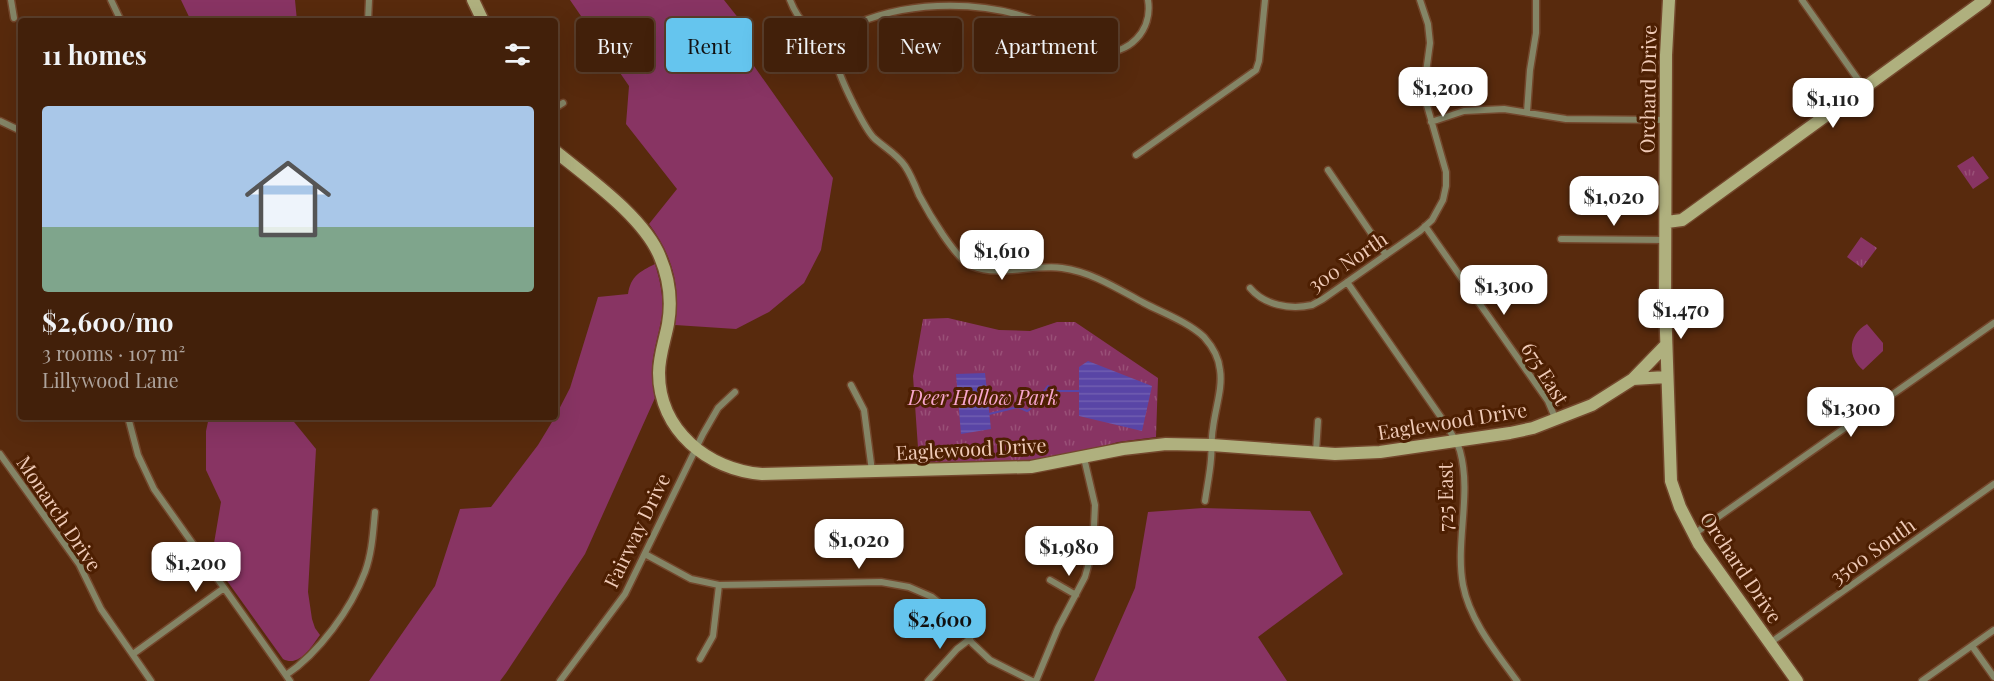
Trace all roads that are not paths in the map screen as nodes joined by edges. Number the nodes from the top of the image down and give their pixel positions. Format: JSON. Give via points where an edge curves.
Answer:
{"nodes":[{"id":1,"x":11,"y":0,"type":"edge"},
{"id":2,"x":111,"y":0,"type":"edge"},
{"id":3,"x":369,"y":0,"type":"edge"},
{"id":4,"x":473,"y":0,"type":"edge"},
{"id":5,"x":790,"y":0,"type":"edge"},
{"id":6,"x":1148,"y":0,"type":"edge"},
{"id":7,"x":1266,"y":0,"type":"edge"},
{"id":8,"x":1420,"y":0,"type":"edge"},
{"id":9,"x":1536,"y":0,"type":"edge"},
{"id":10,"x":1669,"y":0,"type":"edge"},
{"id":11,"x":1802,"y":0,"type":"edge"},
{"id":12,"x":1983,"y":1,"type":"edge"},
{"id":13,"x":905,"y":3,"type":"edge"},
{"id":14,"x":14,"y":18,"type":"dead end"},
{"id":15,"x":120,"y":18,"type":"edge"},
{"id":16,"x":368,"y":18,"type":"edge"},
{"id":17,"x":482,"y":18,"type":"edge"},
{"id":18,"x":800,"y":18,"type":"edge"},
{"id":19,"x":867,"y":19,"type":"edge"},
{"id":20,"x":839,"y":72,"type":"edge"},
{"id":21,"x":1864,"y":88,"type":"junction"},
{"id":22,"x":563,"y":103,"type":"dead end"},
{"id":23,"x":558,"y":106,"type":"edge"},
{"id":24,"x":1527,"y":112,"type":"junction"},
{"id":25,"x":1666,"y":120,"type":"junction"},
{"id":26,"x":0,"y":121,"type":"edge"},
{"id":27,"x":1431,"y":122,"type":"junction"},
{"id":28,"x":18,"y":130,"type":"edge"},
{"id":29,"x":558,"y":154,"type":"edge"},
{"id":30,"x":1136,"y":155,"type":"dead end"},
{"id":31,"x":1328,"y":170,"type":"dead end"},
{"id":32,"x":1667,"y":222,"type":"junction"},
{"id":33,"x":1425,"y":226,"type":"junction"},
{"id":34,"x":1562,"y":239,"type":"dead end"},
{"id":35,"x":1666,"y":240,"type":"junction"},
{"id":36,"x":1386,"y":255,"type":"junction"},
{"id":37,"x":1347,"y":282,"type":"junction"},
{"id":38,"x":1250,"y":288,"type":"dead end"},
{"id":39,"x":1994,"y":322,"type":"edge"},
{"id":40,"x":1666,"y":345,"type":"junction"},
{"id":41,"x":1666,"y":377,"type":"junction"},
{"id":42,"x":1633,"y":379,"type":"junction"},
{"id":43,"x":851,"y":385,"type":"dead end"},
{"id":44,"x":735,"y":392,"type":"dead end"},
{"id":45,"x":129,"y":420,"type":"edge"},
{"id":46,"x":1556,"y":420,"type":"junction"},
{"id":47,"x":1318,"y":421,"type":"dead end"},
{"id":48,"x":1455,"y":441,"type":"junction"},
{"id":49,"x":1212,"y":445,"type":"junction"},
{"id":50,"x":695,"y":449,"type":"junction"},
{"id":51,"x":1316,"y":453,"type":"junction"},
{"id":52,"x":0,"y":454,"type":"edge"},
{"id":53,"x":1084,"y":458,"type":"junction"},
{"id":54,"x":872,"y":471,"type":"junction"},
{"id":55,"x":1994,"y":484,"type":"edge"},
{"id":56,"x":1205,"y":501,"type":"dead end"},
{"id":57,"x":375,"y":512,"type":"dead end"},
{"id":58,"x":1694,"y":535,"type":"junction"},
{"id":59,"x":645,"y":554,"type":"junction"},
{"id":60,"x":1050,"y":580,"type":"dead end"},
{"id":61,"x":719,"y":585,"type":"junction"},
{"id":62,"x":224,"y":588,"type":"junction"},
{"id":63,"x":1076,"y":595,"type":"junction"},
{"id":64,"x":1994,"y":630,"type":"edge"},
{"id":65,"x":970,"y":639,"type":"junction"},
{"id":66,"x":1770,"y":643,"type":"junction"},
{"id":67,"x":1972,"y":646,"type":"junction"},
{"id":68,"x":133,"y":654,"type":"junction"},
{"id":69,"x":700,"y":659,"type":"dead end"},
{"id":70,"x":1994,"y":677,"type":"edge"},
{"id":71,"x":288,"y":678,"type":"edge"},
{"id":72,"x":151,"y":681,"type":"edge"},
{"id":73,"x":560,"y":681,"type":"edge"},
{"id":74,"x":928,"y":681,"type":"edge"},
{"id":75,"x":1034,"y":681,"type":"edge"},
{"id":76,"x":1517,"y":681,"type":"edge"},
{"id":77,"x":1797,"y":681,"type":"edge"},
{"id":78,"x":1922,"y":681,"type":"edge"}],
"edges":[{"from":1,"to":14,"type":"street"},
{"from":2,"to":15,"type":"street"},
{"from":3,"to":16,"type":"street"},
{"from":4,"to":17,"type":"main road"},
{"from":5,"to":18,"type":"street"},
{"from":6,"to":13,"type":"street","via":[[1148,21],[1138,38],[1121,50],[1104,52],[1086,48],[1033,18],[994,5],[957,1]]},
{"from":7,"to":30,"type":"street","via":[[1256,70]]},
{"from":8,"to":27,"type":"street","name":"300 North","via":[[1429,33],[1425,96]]},
{"from":9,"to":24,"type":"street"},
{"from":10,"to":25,"type":"main road","name":"Orchard Drive"},
{"from":11,"to":21,"type":"street"},
{"from":12,"to":21,"type":"main road"},
{"from":13,"to":19,"type":"street"},
{"from":20,"to":49,"type":"street","via":[[868,130],[905,166],[926,208],[963,261],[985,270],[1053,267],[1089,274],[1203,337],[1213,348],[1220,369]]},
{"from":21,"to":32,"type":"main road","via":[[1682,220]]},
{"from":22,"to":23,"type":"street"},
{"from":24,"to":25,"type":"street","via":[[1576,119]]},
{"from":24,"to":27,"type":"street","via":[[1472,110]]},
{"from":25,"to":32,"type":"main road","name":"Orchard Drive"},
{"from":26,"to":28,"type":"street"},
{"from":27,"to":33,"type":"street","name":"300 North","via":[[1446,179],[1443,200]]},
{"from":29,"to":50,"type":"main road","name":"Eaglewood Drive","via":[[631,215],[655,246],[669,293],[668,324],[659,363],[661,394],[674,425]]},
{"from":31,"to":36,"type":"street"},
{"from":32,"to":35,"type":"main road","name":"Orchard Drive"},
{"from":33,"to":36,"type":"street","name":"300 North"},
{"from":33,"to":46,"type":"street","name":"675 East","via":[[1548,401]]},
{"from":34,"to":35,"type":"street"},
{"from":35,"to":40,"type":"main road","name":"Orchard Drive"},
{"from":36,"to":37,"type":"street","name":"300 North"},
{"from":37,"to":38,"type":"street","name":"300 North","via":[[1306,306],[1267,302]]},
{"from":37,"to":48,"type":"street","name":"725 East"},
{"from":39,"to":58,"type":"street"},
{"from":40,"to":41,"type":"main road","name":"Orchard Drive"},
{"from":40,"to":42,"type":"main road"},
{"from":41,"to":42,"type":"main road","name":"Eaglewood Drive"},
{"from":41,"to":58,"type":"main road","name":"Orchard Drive","via":[[1671,481]]},
{"from":42,"to":46,"type":"main road","name":"Eaglewood Drive","via":[[1592,405]]},
{"from":43,"to":54,"type":"street","via":[[864,410]]},
{"from":44,"to":50,"type":"street","name":"Fairway Drive","via":[[718,408]]},
{"from":45,"to":62,"type":"street","via":[[138,455],[154,489]]},
{"from":46,"to":48,"type":"main road","name":"Eaglewood Drive","via":[[1510,433]]},
{"from":47,"to":51,"type":"street"},
{"from":48,"to":51,"type":"main road","name":"Eaglewood Drive","via":[[1373,453]]},
{"from":48,"to":76,"type":"street","name":"725 East","via":[[1463,477],[1463,587],[1484,634]]},
{"from":49,"to":51,"type":"main road","name":"Eaglewood Drive"},
{"from":49,"to":53,"type":"main road","name":"Eaglewood Drive","via":[[1146,445]]},
{"from":49,"to":56,"type":"street"},
{"from":50,"to":54,"type":"main road","name":"Eaglewood Drive","via":[[720,465],[751,473]]},
{"from":50,"to":59,"type":"street","name":"Fairway Drive"},
{"from":52,"to":68,"type":"street","name":"Monarch Drive","via":[[79,564],[97,603]]},
{"from":53,"to":54,"type":"main road","name":"Eaglewood Drive","via":[[1031,467]]},
{"from":53,"to":63,"type":"street","via":[[1093,495],[1095,527],[1091,559]]},
{"from":55,"to":66,"type":"street","name":"3500 South"},
{"from":57,"to":71,"type":"street","via":[[371,550],[356,593],[314,653]]},
{"from":58,"to":66,"type":"main road","name":"Orchard Drive"},
{"from":59,"to":61,"type":"street","via":[[691,579]]},
{"from":59,"to":73,"type":"street","name":"Fairway Drive","via":[[625,594]]},
{"from":60,"to":63,"type":"street"},
{"from":61,"to":65,"type":"street","via":[[895,583],[939,602]]},
{"from":61,"to":69,"type":"street","via":[[713,636]]},
{"from":62,"to":68,"type":"street"},
{"from":62,"to":71,"type":"street"},
{"from":63,"to":75,"type":"street"},
{"from":64,"to":67,"type":"street"},
{"from":65,"to":74,"type":"street"},
{"from":65,"to":75,"type":"street","via":[[990,660]]},
{"from":66,"to":77,"type":"main road","name":"Orchard Drive"},
{"from":67,"to":70,"type":"street"},
{"from":67,"to":78,"type":"street"},
{"from":68,"to":72,"type":"street","name":"Monarch Drive"}]}
